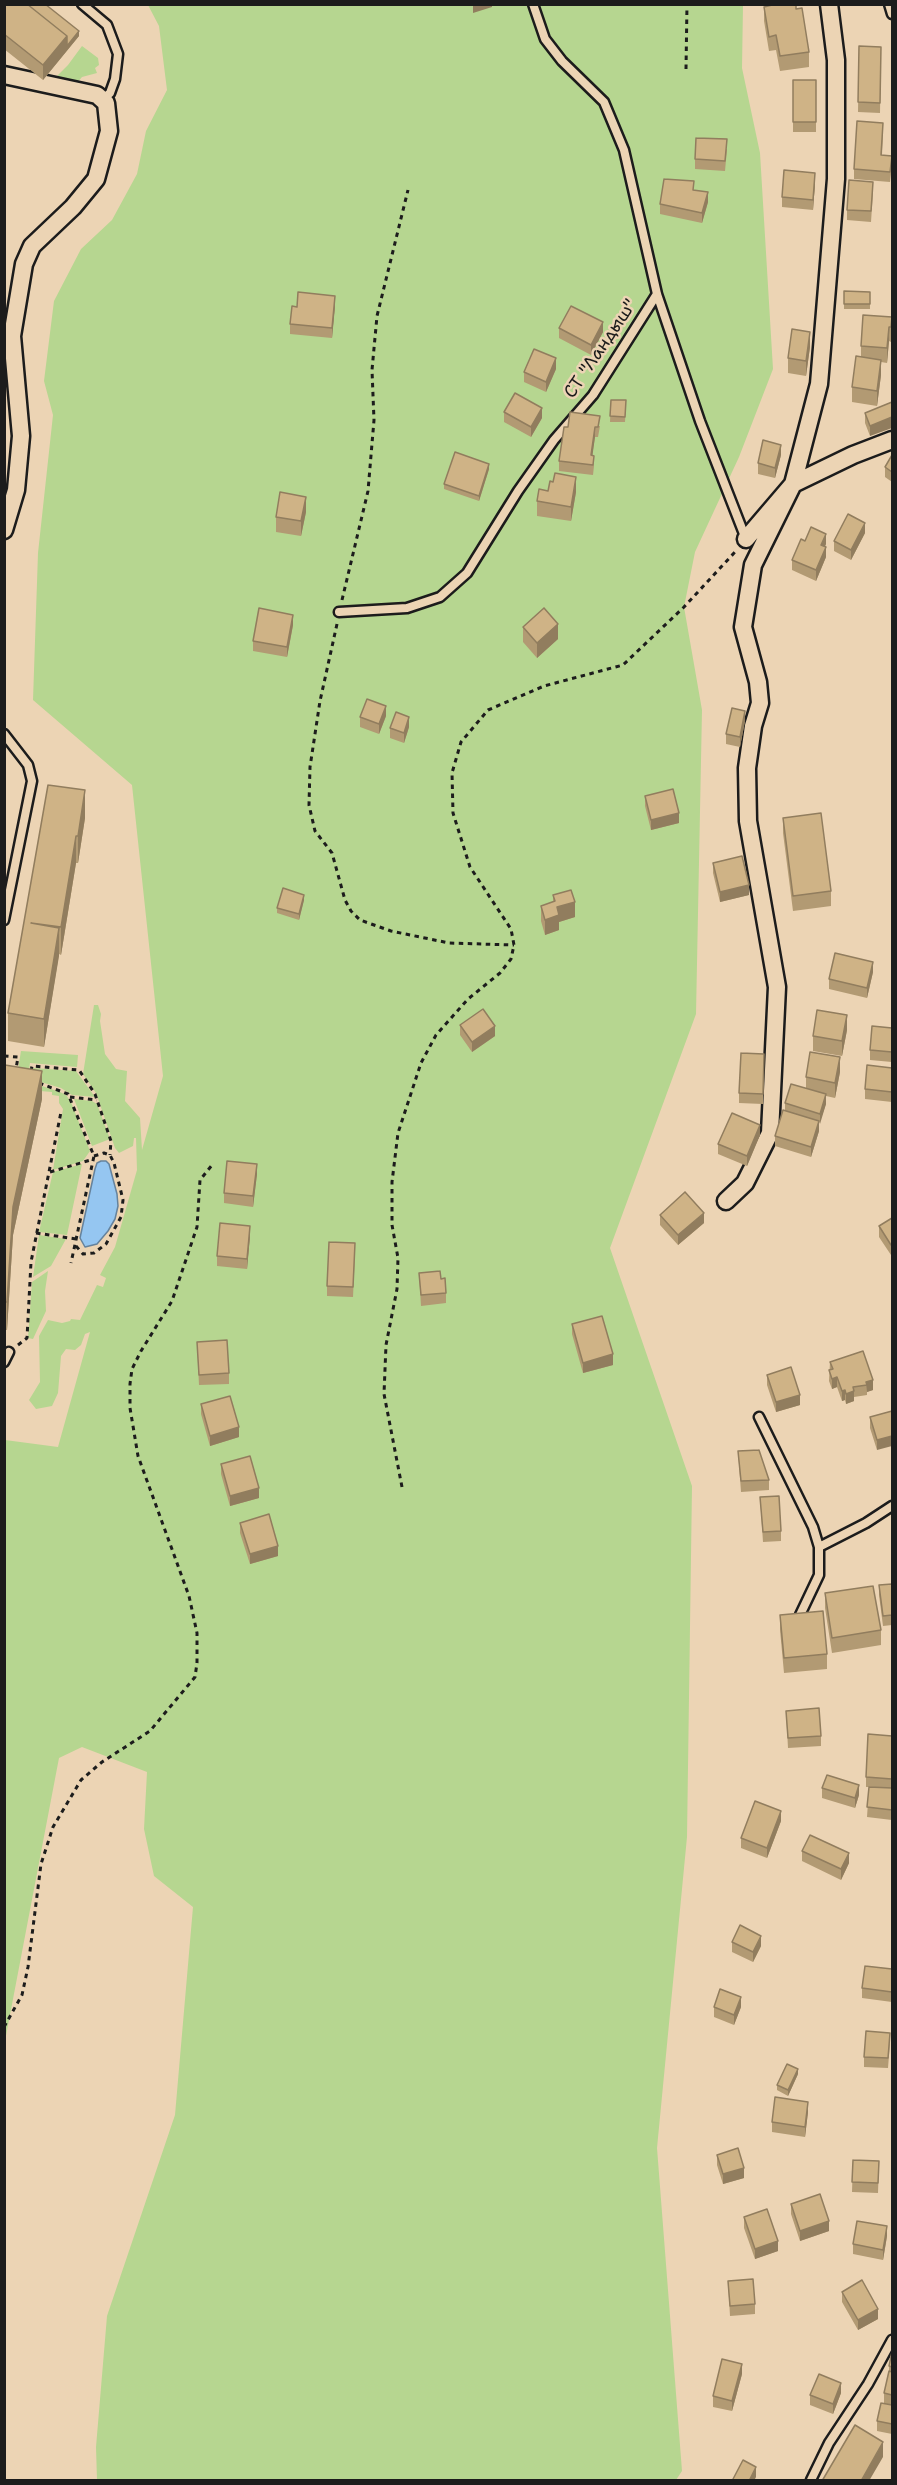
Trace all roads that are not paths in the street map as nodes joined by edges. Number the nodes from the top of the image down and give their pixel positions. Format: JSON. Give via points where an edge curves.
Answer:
{"nodes":[{"id":1,"x":82,"y":4,"type":"edge"},
{"id":2,"x":533,"y":4,"type":"edge"},
{"id":3,"x":829,"y":4,"type":"edge"},
{"id":4,"x":889,"y":4,"type":"edge"},
{"id":5,"x":892,"y":14,"type":"edge"},
{"id":6,"x":4,"y":75,"type":"edge"},
{"id":7,"x":102,"y":100,"type":"junction"},
{"id":8,"x":657,"y":294,"type":"junction"},
{"id":9,"x":892,"y":440,"type":"edge"},
{"id":10,"x":793,"y":484,"type":"junction"},
{"id":11,"x":4,"y":530,"type":"edge"},
{"id":12,"x":746,"y":539,"type":"joint"},
{"id":13,"x":339,"y":612,"type":"dead end"},
{"id":14,"x":4,"y":734,"type":"edge"},
{"id":15,"x":4,"y":920,"type":"edge"},
{"id":16,"x":726,"y":1201,"type":"dead end"},
{"id":17,"x":9,"y":1352,"type":"road end"},
{"id":18,"x":4,"y":1362,"type":"edge"},
{"id":19,"x":759,"y":1417,"type":"dead end"},
{"id":20,"x":892,"y":1506,"type":"edge"},
{"id":21,"x":819,"y":1547,"type":"junction"},
{"id":22,"x":800,"y":1615,"type":"edge"},
{"id":23,"x":892,"y":2340,"type":"edge"},
{"id":24,"x":811,"y":2481,"type":"edge"}],
"edges":[{"from":1,"to":7,"type":"lane","via":[[107,25],[118,54],[115,79],[110,93]]},
{"from":2,"to":8,"type":"lane","name":"СТ \"Ландыш\"","via":[[545,39],[604,102],[624,150]]},
{"from":3,"to":10,"type":"street","via":[[836,60],[836,155],[829,273],[819,384]]},
{"from":4,"to":5,"type":"lane"},
{"from":6,"to":7,"type":"street","via":[[97,95]]},
{"from":7,"to":11,"type":"street","via":[[106,103],[110,130],[96,179],[32,246],[24,264],[12,336],[21,436],[16,490]]},
{"from":8,"to":12,"type":"lane"},
{"from":8,"to":13,"type":"lane","name":"СТ \"Ландыш\"","via":[[593,395],[524,482],[467,573],[440,597],[407,608]]},
{"from":9,"to":10,"type":"street"},
{"from":10,"to":12,"type":"street"},
{"from":10,"to":16,"type":"street","via":[[753,565],[742,627],[760,703],[747,768],[748,821],[777,987],[770,1133],[745,1183]]},
{"from":14,"to":15,"type":"lane","via":[[28,765],[32,781]]},
{"from":17,"to":18,"type":"lane"},
{"from":19,"to":21,"type":"lane"},
{"from":20,"to":21,"type":"lane"},
{"from":21,"to":22,"type":"lane","via":[[819,1575]]},
{"from":23,"to":24,"type":"lane","via":[[868,2385],[829,2443]]}]}
